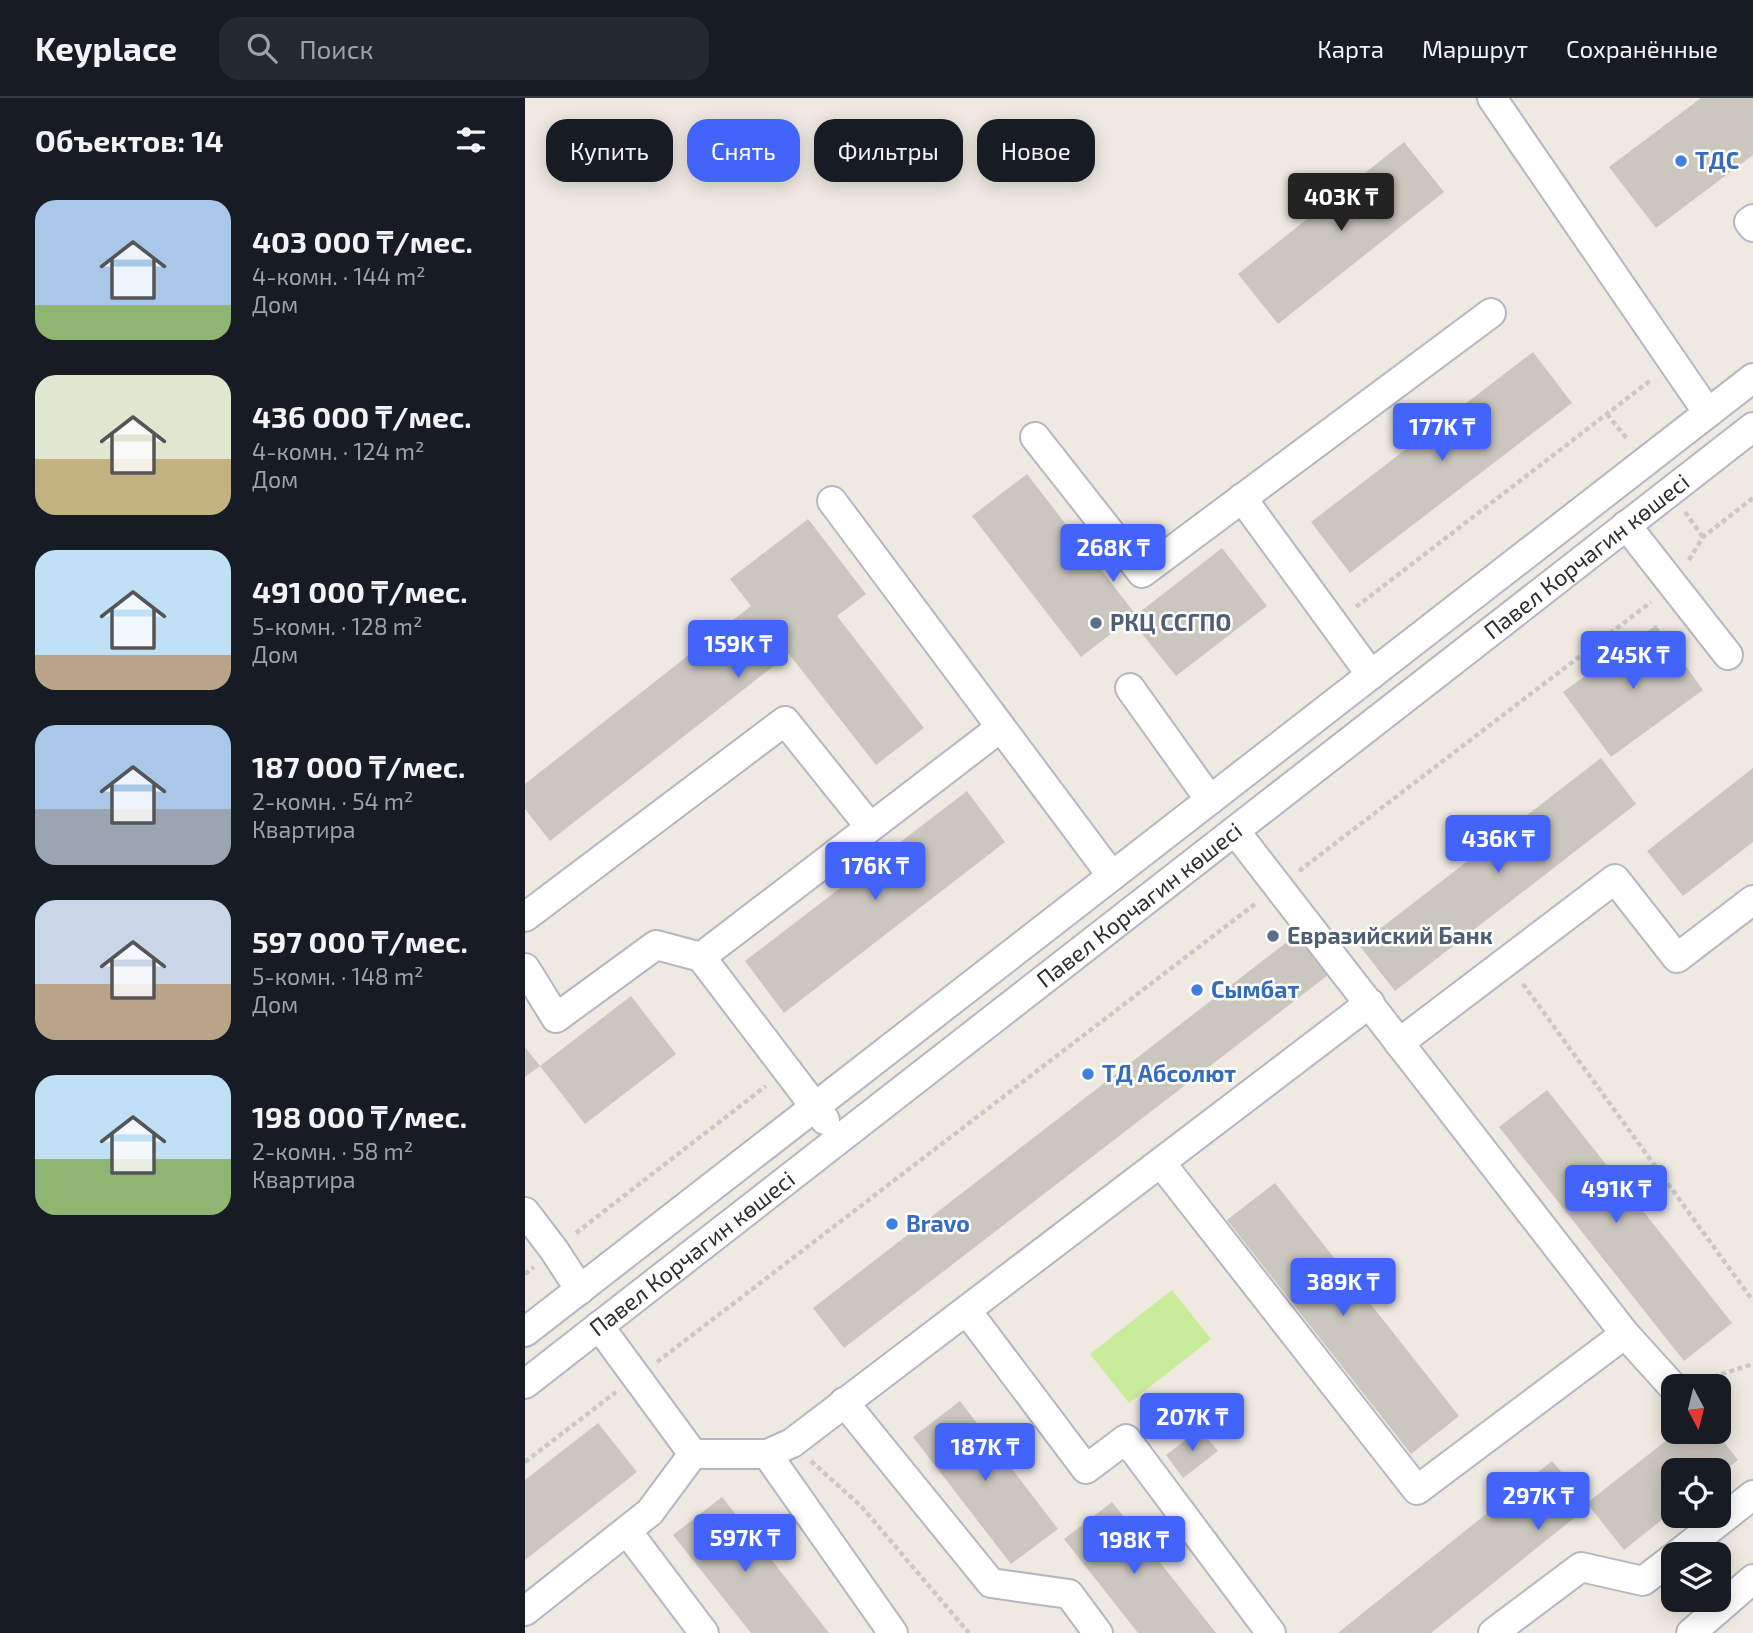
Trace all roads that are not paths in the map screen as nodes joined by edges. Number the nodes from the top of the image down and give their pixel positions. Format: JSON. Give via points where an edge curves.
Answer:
{"nodes":[{"id":1,"x":1492,"y":98,"type":"edge"},
{"id":2,"x":1753,"y":219,"type":"edge"},
{"id":3,"x":1753,"y":227,"type":"edge"},
{"id":4,"x":1491,"y":313,"type":"dead end"},
{"id":5,"x":1753,"y":378,"type":"edge"},
{"id":6,"x":1708,"y":413,"type":"junction"},
{"id":7,"x":1753,"y":427,"type":"edge"},
{"id":8,"x":1035,"y":437,"type":"dead end"},
{"id":9,"x":1242,"y":498,"type":"junction"},
{"id":10,"x":832,"y":501,"type":"dead end"},
{"id":11,"x":1626,"y":526,"type":"junction"},
{"id":12,"x":1399,"y":653,"type":"junction"},
{"id":13,"x":1728,"y":655,"type":"dead end"},
{"id":14,"x":1371,"y":675,"type":"junction"},
{"id":15,"x":1425,"y":683,"type":"junction"},
{"id":16,"x":1130,"y":688,"type":"dead end"},
{"id":17,"x":1000,"y":728,"type":"junction"},
{"id":18,"x":1210,"y":800,"type":"junction"},
{"id":19,"x":870,"y":827,"type":"junction"},
{"id":20,"x":1235,"y":831,"type":"junction"},
{"id":21,"x":1112,"y":876,"type":"junction"},
{"id":22,"x":1753,"y":900,"type":"edge"},
{"id":23,"x":525,"y":917,"type":"edge"},
{"id":24,"x":701,"y":957,"type":"junction"},
{"id":25,"x":525,"y":968,"type":"edge"},
{"id":26,"x":1370,"y":1003,"type":"junction"},
{"id":27,"x":1399,"y":1043,"type":"junction"},
{"id":28,"x":814,"y":1108,"type":"junction"},
{"id":29,"x":840,"y":1139,"type":"junction"},
{"id":30,"x":1161,"y":1163,"type":"junction"},
{"id":31,"x":525,"y":1212,"type":"edge"},
{"id":32,"x":580,"y":1290,"type":"junction"},
{"id":33,"x":967,"y":1311,"type":"junction"},
{"id":34,"x":599,"y":1326,"type":"junction"},
{"id":35,"x":525,"y":1332,"type":"edge"},
{"id":36,"x":1625,"y":1334,"type":"junction"},
{"id":37,"x":1672,"y":1374,"type":"edge"},
{"id":38,"x":525,"y":1384,"type":"edge"},
{"id":39,"x":844,"y":1402,"type":"junction"},
{"id":40,"x":780,"y":1449,"type":"junction"},
{"id":41,"x":693,"y":1454,"type":"junction"},
{"id":42,"x":1753,"y":1495,"type":"edge"},
{"id":43,"x":627,"y":1531,"type":"junction"},
{"id":44,"x":1693,"y":1542,"type":"edge"},
{"id":45,"x":1661,"y":1567,"type":"edge"},
{"id":46,"x":1753,"y":1579,"type":"edge"},
{"id":47,"x":525,"y":1611,"type":"edge"},
{"id":48,"x":703,"y":1633,"type":"edge"},
{"id":49,"x":893,"y":1633,"type":"edge"},
{"id":50,"x":1098,"y":1633,"type":"edge"},
{"id":51,"x":1271,"y":1633,"type":"edge"},
{"id":52,"x":1493,"y":1633,"type":"edge"},
{"id":53,"x":1691,"y":1633,"type":"edge"}],
"edges":[{"from":1,"to":6,"type":"street"},
{"from":2,"to":3,"type":"street","via":[[1749,222]]},
{"from":4,"to":9,"type":"street"},
{"from":5,"to":6,"type":"street","name":"Павел Корчагин көшесі"},
{"from":6,"to":12,"type":"street","name":"Павел Корчагин көшесі"},
{"from":7,"to":11,"type":"street","name":"Павел Корчагин көшесі"},
{"from":8,"to":9,"type":"street","via":[[1142,573]]},
{"from":9,"to":14,"type":"street"},
{"from":10,"to":17,"type":"street"},
{"from":11,"to":13,"type":"street"},
{"from":11,"to":15,"type":"street","name":"Павел Корчагин көшесі"},
{"from":12,"to":14,"type":"street","name":"Павел Корчагин көшесі"},
{"from":12,"to":15,"type":"street"},
{"from":14,"to":18,"type":"street","name":"Павел Корчагин көшесі"},
{"from":15,"to":20,"type":"street","name":"Павел Корчагин көшесі"},
{"from":16,"to":18,"type":"street"},
{"from":17,"to":19,"type":"street"},
{"from":17,"to":21,"type":"street"},
{"from":18,"to":21,"type":"street","name":"Павел Корчагин көшесі"},
{"from":19,"to":23,"type":"street","via":[[785,721]]},
{"from":19,"to":24,"type":"street"},
{"from":20,"to":26,"type":"street"},
{"from":20,"to":29,"type":"street","name":"Павел Корчагин көшесі"},
{"from":21,"to":28,"type":"street","name":"Павел Корчагин көшесі"},
{"from":22,"to":27,"type":"street","via":[[1677,958],[1615,879]]},
{"from":24,"to":25,"type":"street","via":[[656,945],[556,1018]]},
{"from":24,"to":28,"type":"street"},
{"from":26,"to":27,"type":"street"},
{"from":26,"to":30,"type":"street"},
{"from":27,"to":36,"type":"street"},
{"from":28,"to":29,"type":"street"},
{"from":28,"to":32,"type":"street","name":"Павел Корчагин көшесі"},
{"from":29,"to":34,"type":"street","name":"Павел Корчагин көшесі"},
{"from":30,"to":33,"type":"street"},
{"from":30,"to":36,"type":"street","via":[[1417,1490]]},
{"from":31,"to":32,"type":"street"},
{"from":32,"to":35,"type":"street","name":"Павел Корчагин көшесі"},
{"from":33,"to":39,"type":"street"},
{"from":33,"to":51,"type":"street","via":[[1086,1469],[1126,1440]]},
{"from":34,"to":38,"type":"street","name":"Павел Корчагин көшесі"},
{"from":34,"to":41,"type":"street"},
{"from":36,"to":37,"type":"street"},
{"from":39,"to":40,"type":"street"},
{"from":39,"to":50,"type":"street","via":[[991,1583],[1069,1594]]},
{"from":40,"to":41,"type":"street"},
{"from":40,"to":49,"type":"street"},
{"from":41,"to":43,"type":"street","via":[[650,1512]]},
{"from":42,"to":44,"type":"street"},
{"from":43,"to":47,"type":"street"},
{"from":43,"to":48,"type":"street"},
{"from":45,"to":52,"type":"street","via":[[1643,1581],[1581,1567]]},
{"from":46,"to":53,"type":"street"}]}
